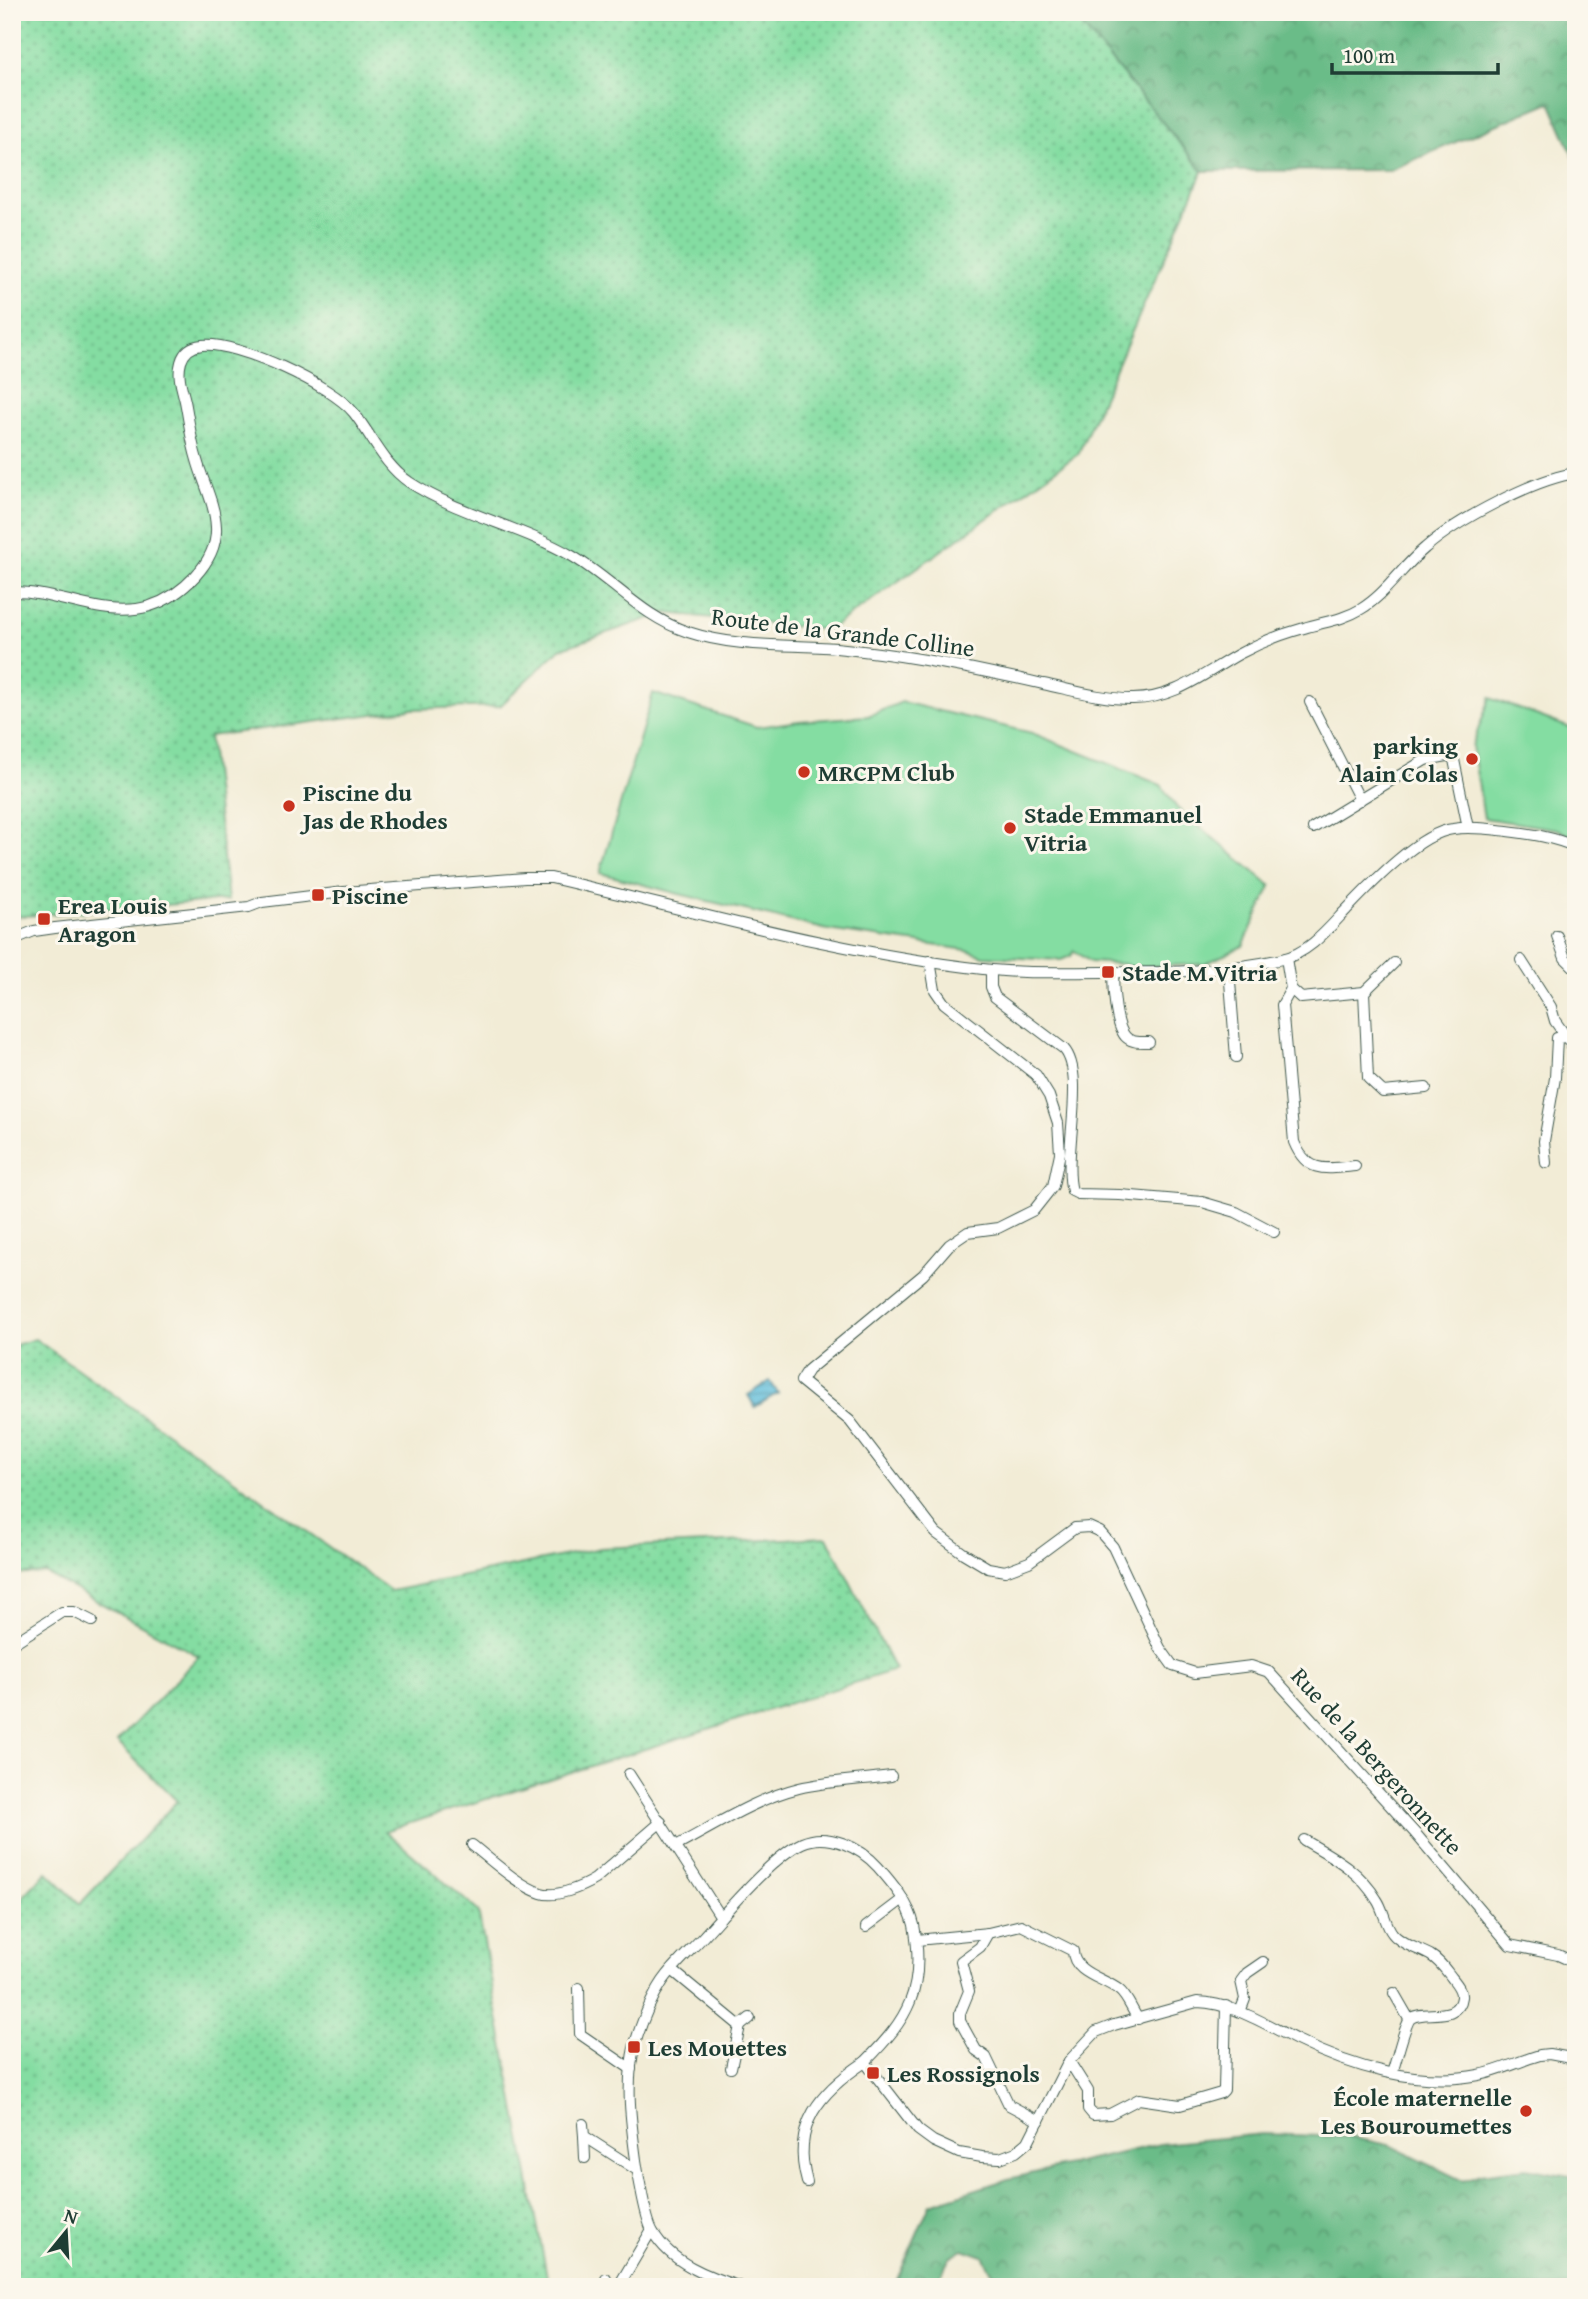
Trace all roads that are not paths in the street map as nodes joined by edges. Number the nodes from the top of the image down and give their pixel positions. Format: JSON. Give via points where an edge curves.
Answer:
{"nodes":[{"id":1,"x":1576,"y":473,"type":"edge"},
{"id":2,"x":12,"y":592,"type":"edge"},
{"id":3,"x":1310,"y":702,"type":"dead end"},
{"id":4,"x":1360,"y":800,"type":"junction"},
{"id":5,"x":1313,"y":828,"type":"dead end"},
{"id":6,"x":1468,"y":828,"type":"junction"},
{"id":7,"x":1576,"y":847,"type":"edge"},
{"id":8,"x":1558,"y":936,"type":"dead end"},
{"id":9,"x":12,"y":940,"type":"edge"},
{"id":10,"x":1286,"y":958,"type":"junction"},
{"id":11,"x":1521,"y":960,"type":"dead end"},
{"id":12,"x":930,"y":961,"type":"junction"},
{"id":13,"x":1394,"y":963,"type":"dead end"},
{"id":14,"x":1229,"y":969,"type":"junction"},
{"id":15,"x":1576,"y":969,"type":"edge"},
{"id":16,"x":991,"y":970,"type":"junction"},
{"id":17,"x":1112,"y":972,"type":"junction"},
{"id":18,"x":1291,"y":989,"type":"junction"},
{"id":19,"x":1364,"y":992,"type":"junction"},
{"id":20,"x":1566,"y":1037,"type":"junction"},
{"id":21,"x":1149,"y":1042,"type":"dead end"},
{"id":22,"x":1236,"y":1057,"type":"dead end"},
{"id":23,"x":1576,"y":1064,"type":"edge"},
{"id":24,"x":1426,"y":1088,"type":"dead end"},
{"id":25,"x":1546,"y":1163,"type":"dead end"},
{"id":26,"x":1355,"y":1166,"type":"dead end"},
{"id":27,"x":1274,"y":1232,"type":"dead end"},
{"id":28,"x":92,"y":1621,"type":"dead end"},
{"id":29,"x":12,"y":1644,"type":"edge"},
{"id":30,"x":629,"y":1773,"type":"dead end"},
{"id":31,"x":891,"y":1776,"type":"dead end"},
{"id":32,"x":661,"y":1822,"type":"junction"},
{"id":33,"x":1304,"y":1840,"type":"dead end"},
{"id":34,"x":472,"y":1845,"type":"dead end"},
{"id":35,"x":677,"y":1846,"type":"junction"},
{"id":36,"x":903,"y":1899,"type":"junction"},
{"id":37,"x":721,"y":1917,"type":"junction"},
{"id":38,"x":866,"y":1927,"type":"dead end"},
{"id":39,"x":988,"y":1933,"type":"junction"},
{"id":40,"x":917,"y":1940,"type":"junction"},
{"id":41,"x":1264,"y":1962,"type":"dead end"},
{"id":42,"x":1576,"y":1968,"type":"edge"},
{"id":43,"x":672,"y":1970,"type":"junction"},
{"id":44,"x":579,"y":1988,"type":"dead end"},
{"id":45,"x":1394,"y":1993,"type":"dead end"},
{"id":46,"x":1226,"y":2006,"type":"junction"},
{"id":47,"x":1240,"y":2012,"type":"junction"},
{"id":48,"x":750,"y":2018,"type":"dead end"},
{"id":49,"x":1138,"y":2019,"type":"junction"},
{"id":50,"x":1409,"y":2019,"type":"junction"},
{"id":51,"x":740,"y":2026,"type":"junction"},
{"id":52,"x":1576,"y":2059,"type":"edge"},
{"id":53,"x":1069,"y":2061,"type":"junction"},
{"id":54,"x":865,"y":2062,"type":"junction"},
{"id":55,"x":731,"y":2068,"type":"dead end"},
{"id":56,"x":631,"y":2069,"type":"junction"},
{"id":57,"x":1392,"y":2073,"type":"junction"},
{"id":58,"x":1039,"y":2121,"type":"junction"},
{"id":59,"x":583,"y":2124,"type":"dead end"},
{"id":60,"x":584,"y":2136,"type":"junction"},
{"id":61,"x":585,"y":2158,"type":"dead end"},
{"id":62,"x":637,"y":2170,"type":"junction"},
{"id":63,"x":807,"y":2182,"type":"dead end"},
{"id":64,"x":651,"y":2231,"type":"junction"},
{"id":65,"x":709,"y":2282,"type":"edge"},
{"id":66,"x":618,"y":2287,"type":"edge"},
{"id":67,"x":741,"y":2287,"type":"edge"}],
"edges":[{"from":1,"to":2,"type":"street","name":"Route de la Grande Colline","via":[[1536,484],[1462,522],[1426,547],[1376,599],[1354,613],[1243,651],[1164,695],[1118,698],[924,660],[836,648],[725,642],[688,632],[631,602],[566,553],[449,504],[404,479],[351,409],[329,391],[279,365],[230,349],[199,345],[182,357],[179,380],[217,531],[211,553],[200,569],[166,599],[139,608],[112,610]]},
{"from":3,"to":4,"type":"street"},
{"from":4,"to":5,"type":"street"},
{"from":4,"to":6,"type":"street","via":[[1425,760],[1453,755]]},
{"from":6,"to":7,"type":"street","via":[[1541,835]]},
{"from":6,"to":10,"type":"street","via":[[1452,828],[1415,846],[1322,936]]},
{"from":8,"to":15,"type":"street","via":[[1565,958]]},
{"from":9,"to":12,"type":"street","via":[[34,931],[318,895],[551,878],[755,927]]},
{"from":10,"to":14,"type":"street"},
{"from":10,"to":18,"type":"street"},
{"from":11,"to":20,"type":"street"},
{"from":12,"to":16,"type":"street"},
{"from":12,"to":42,"type":"street","name":"Rue de la Bergeronnette","via":[[935,990],[944,1003],[1036,1075],[1049,1096],[1058,1123],[1060,1153],[1053,1186],[1034,1210],[998,1227],[968,1232],[948,1245],[923,1275],[808,1370],[801,1381],[850,1421],[936,1533],[988,1568],[1005,1571],[1029,1562],[1075,1528],[1100,1532],[1113,1547],[1173,1667],[1195,1674],[1251,1666],[1269,1672],[1510,1945],[1558,1955]]},
{"from":13,"to":19,"type":"street"},
{"from":14,"to":17,"type":"street"},
{"from":14,"to":22,"type":"street"},
{"from":16,"to":17,"type":"street"},
{"from":16,"to":27,"type":"street","via":[[995,997],[1070,1056],[1072,1191],[1202,1202],[1236,1212]]},
{"from":17,"to":21,"type":"street","via":[[1121,1030],[1135,1042]]},
{"from":18,"to":19,"type":"street","via":[[1301,998]]},
{"from":18,"to":26,"type":"street","via":[[1282,1005],[1298,1154],[1314,1167]]},
{"from":19,"to":24,"type":"street","via":[[1368,1078],[1383,1092]]},
{"from":20,"to":23,"type":"street"},
{"from":20,"to":25,"type":"street","via":[[1557,1038],[1544,1141]]},
{"from":28,"to":29,"type":"street","via":[[62,1612]]},
{"from":30,"to":32,"type":"street"},
{"from":31,"to":35,"type":"street","via":[[783,1793]]},
{"from":32,"to":34,"type":"street","via":[[595,1879],[554,1894],[542,1894],[513,1877]]},
{"from":32,"to":35,"type":"street"},
{"from":33,"to":50,"type":"street","via":[[1353,1869],[1378,1901],[1391,1933],[1441,1964],[1459,1987],[1461,1997],[1450,2012]]},
{"from":35,"to":37,"type":"street"},
{"from":36,"to":37,"type":"street","via":[[861,1851],[817,1840],[790,1850]]},
{"from":36,"to":38,"type":"street"},
{"from":36,"to":40,"type":"street"},
{"from":37,"to":43,"type":"street"},
{"from":39,"to":40,"type":"street"},
{"from":39,"to":49,"type":"street","via":[[1021,1925],[1073,1951],[1080,1967],[1121,1991]]},
{"from":39,"to":58,"type":"street","via":[[980,1947],[961,1961],[969,1991],[960,2021],[976,2050],[986,2057],[1009,2105]]},
{"from":40,"to":54,"type":"street","via":[[916,1984],[905,2016]]},
{"from":41,"to":47,"type":"street","via":[[1241,1981],[1245,1999]]},
{"from":43,"to":51,"type":"street"},
{"from":43,"to":56,"type":"street","via":[[654,1997],[636,2040]]},
{"from":44,"to":56,"type":"street","via":[[580,2034]]},
{"from":45,"to":50,"type":"street"},
{"from":46,"to":47,"type":"street"},
{"from":46,"to":49,"type":"street","via":[[1197,2003]]},
{"from":46,"to":53,"type":"street","via":[[1221,2093],[1180,2105],[1139,2099],[1110,2114],[1093,2115],[1088,2109],[1088,2091]]},
{"from":47,"to":57,"type":"street","via":[[1320,2051]]},
{"from":48,"to":51,"type":"street"},
{"from":49,"to":53,"type":"street","via":[[1096,2032]]},
{"from":50,"to":57,"type":"street"},
{"from":51,"to":55,"type":"street"},
{"from":52,"to":57,"type":"street","via":[[1540,2055],[1462,2078]]},
{"from":53,"to":58,"type":"street"},
{"from":54,"to":58,"type":"street","via":[[919,2130],[948,2150],[990,2159],[1009,2156],[1028,2142]]},
{"from":54,"to":63,"type":"street","via":[[816,2105],[802,2144]]},
{"from":56,"to":62,"type":"street","via":[[629,2113]]},
{"from":59,"to":60,"type":"street"},
{"from":60,"to":61,"type":"street"},
{"from":60,"to":62,"type":"street"},
{"from":62,"to":64,"type":"street"},
{"from":64,"to":65,"type":"street","via":[[669,2252]]},
{"from":64,"to":66,"type":"street"},
{"from":65,"to":67,"type":"street"}]}
